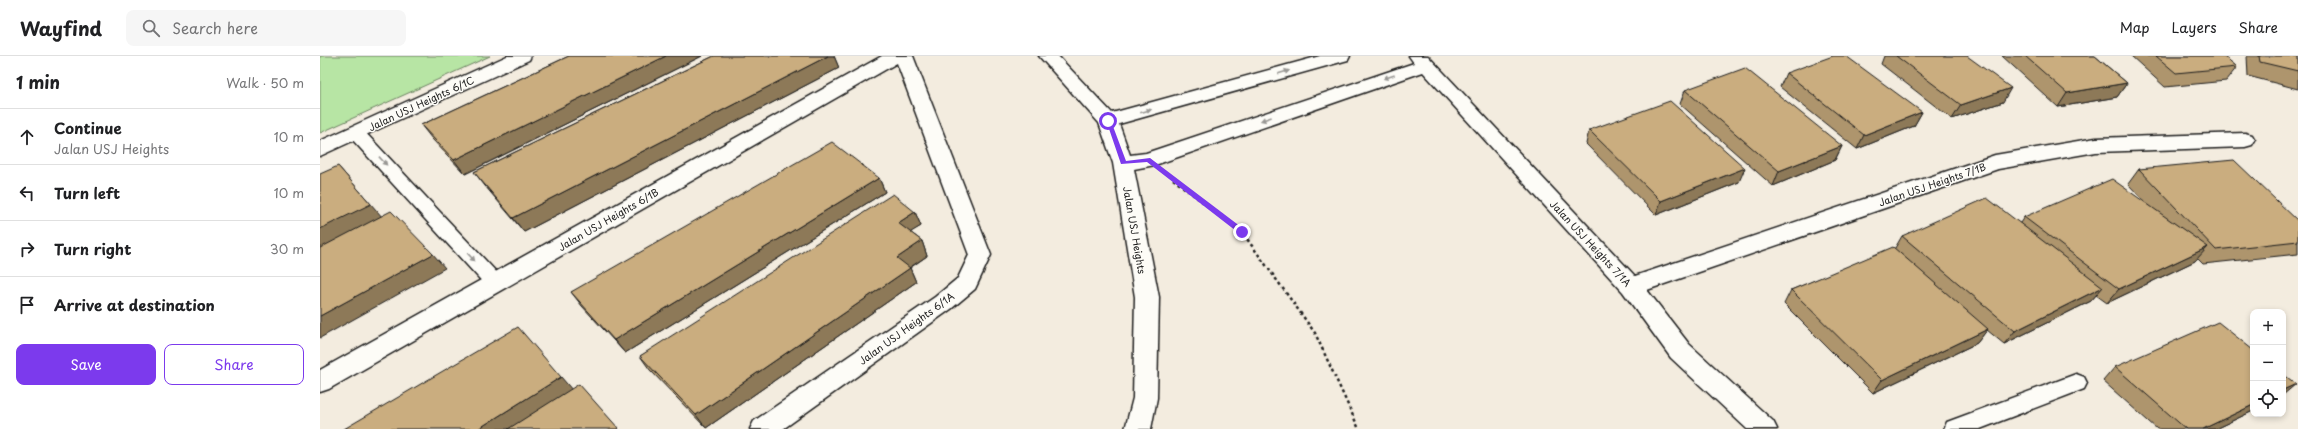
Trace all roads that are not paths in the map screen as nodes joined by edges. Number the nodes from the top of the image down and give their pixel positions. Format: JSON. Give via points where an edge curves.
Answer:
{"nodes":[{"id":1,"x":522,"y":56,"type":"edge"},
{"id":2,"x":896,"y":56,"type":"edge"},
{"id":3,"x":904,"y":56,"type":"edge"},
{"id":4,"x":1048,"y":56,"type":"edge"},
{"id":5,"x":1341,"y":56,"type":"edge"},
{"id":6,"x":1422,"y":60,"type":"edge"},
{"id":7,"x":1108,"y":121,"type":"junction"},
{"id":8,"x":356,"y":133,"type":"junction"},
{"id":9,"x":2245,"y":140,"type":"dead end"},
{"id":10,"x":320,"y":149,"type":"edge"},
{"id":11,"x":1124,"y":163,"type":"junction"},
{"id":12,"x":495,"y":282,"type":"junction"},
{"id":13,"x":1631,"y":286,"type":"junction"},
{"id":14,"x":320,"y":382,"type":"edge"},
{"id":15,"x":2076,"y":383,"type":"dead end"},
{"id":16,"x":763,"y":429,"type":"edge"},
{"id":17,"x":1138,"y":429,"type":"edge"},
{"id":18,"x":1764,"y":429,"type":"edge"},
{"id":19,"x":1955,"y":429,"type":"edge"}],
"edges":[{"from":1,"to":8,"type":"street","name":"Jalan USJ Heights 6/1C"},
{"from":2,"to":12,"type":"street","name":"Jalan USJ Heights 6/1B"},
{"from":3,"to":16,"type":"street","name":"Jalan USJ Heights 6/1A","via":[[980,255],[967,283],[943,303]]},
{"from":4,"to":7,"type":"street","name":"Jalan USJ Heights"},
{"from":7,"to":5,"type":"street","one_way":true},
{"from":6,"to":11,"type":"street","one_way":true,"via":[[1148,160]]},
{"from":6,"to":13,"type":"street","name":"Jalan USJ Heights 7/1A"},
{"from":7,"to":11,"type":"street","name":"Jalan USJ Heights"},
{"from":8,"to":10,"type":"street","name":"Jalan USJ Heights 6/1C"},
{"from":8,"to":12,"type":"lane","one_way":true},
{"from":9,"to":13,"type":"street","name":"Jalan USJ Heights 7/1B","via":[[2096,145],[1995,162]]},
{"from":11,"to":17,"type":"street","name":"Jalan USJ Heights","via":[[1147,297],[1145,398]]},
{"from":12,"to":14,"type":"street","name":"Jalan USJ Heights 6/1B"},
{"from":13,"to":18,"type":"street","name":"Jalan USJ Heights 7/1A","via":[[1680,351]]},
{"from":15,"to":19,"type":"lane"}]}
